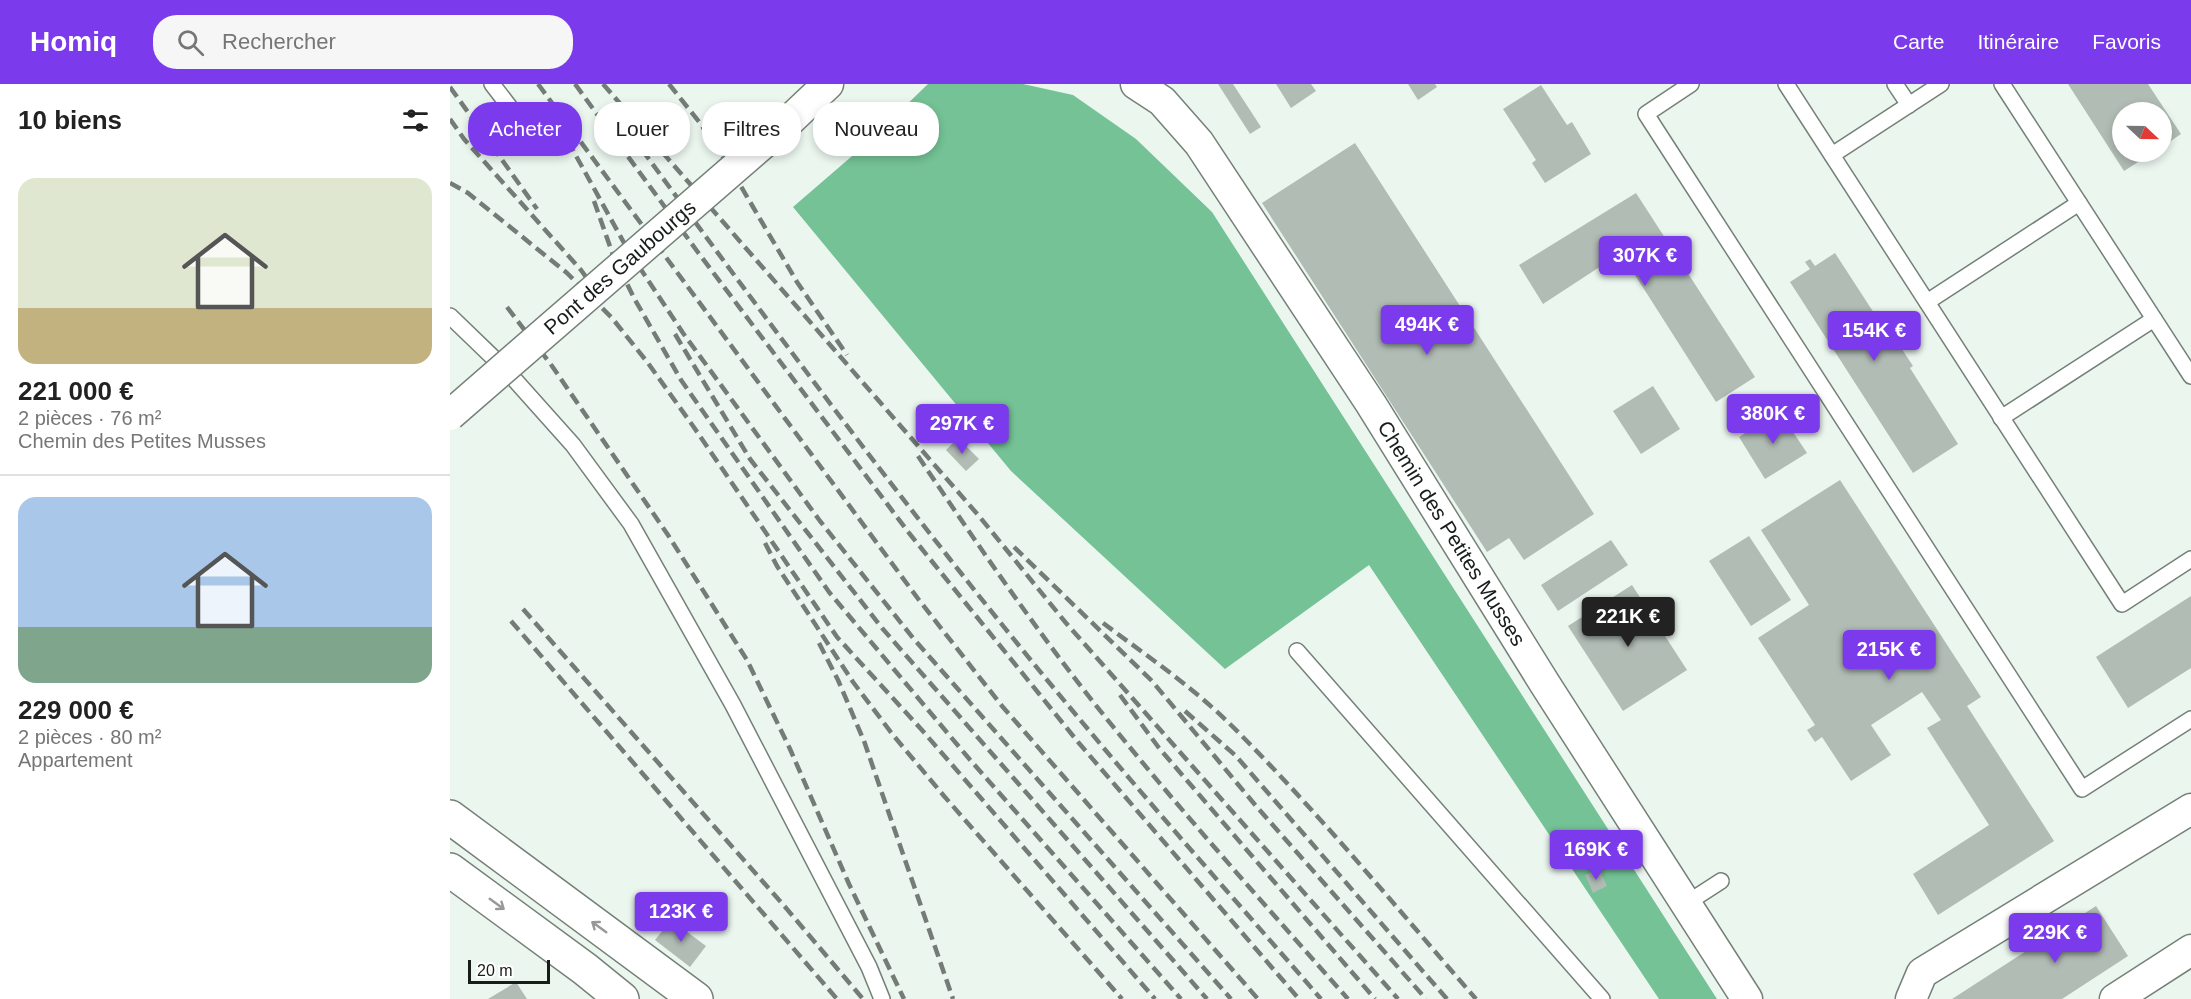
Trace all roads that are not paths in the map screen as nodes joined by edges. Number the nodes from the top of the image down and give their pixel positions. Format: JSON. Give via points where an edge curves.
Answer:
{"nodes":[{"id":1,"x":492,"y":84,"type":"edge"},
{"id":2,"x":828,"y":84,"type":"edge"},
{"id":3,"x":1136,"y":84,"type":"edge"},
{"id":4,"x":1691,"y":84,"type":"edge"},
{"id":5,"x":1786,"y":84,"type":"edge"},
{"id":6,"x":1895,"y":84,"type":"edge"},
{"id":7,"x":1941,"y":84,"type":"edge"},
{"id":8,"x":2002,"y":84,"type":"edge"},
{"id":9,"x":506,"y":102,"type":"edge"},
{"id":10,"x":1909,"y":105,"type":"junction"},
{"id":11,"x":1832,"y":155,"type":"junction"},
{"id":12,"x":2079,"y":203,"type":"junction"},
{"id":13,"x":1927,"y":302,"type":"junction"},
{"id":14,"x":450,"y":316,"type":"edge"},
{"id":15,"x":2154,"y":319,"type":"junction"},
{"id":16,"x":2191,"y":376,"type":"edge"},
{"id":17,"x":450,"y":415,"type":"edge"},
{"id":18,"x":2001,"y":418,"type":"junction"},
{"id":19,"x":2191,"y":559,"type":"edge"},
{"id":20,"x":1297,"y":651,"type":"dead end"},
{"id":21,"x":2191,"y":719,"type":"edge"},
{"id":22,"x":2191,"y":809,"type":"edge"},
{"id":23,"x":450,"y":817,"type":"edge"},
{"id":24,"x":450,"y":870,"type":"edge"},
{"id":25,"x":1721,"y":880,"type":"dead end"},
{"id":26,"x":1687,"y":903,"type":"junction"},
{"id":27,"x":2191,"y":950,"type":"edge"},
{"id":28,"x":622,"y":999,"type":"edge"},
{"id":29,"x":696,"y":999,"type":"edge"},
{"id":30,"x":882,"y":999,"type":"edge"},
{"id":31,"x":1602,"y":999,"type":"edge"},
{"id":32,"x":1747,"y":999,"type":"edge"},
{"id":33,"x":1911,"y":999,"type":"edge"},
{"id":34,"x":2115,"y":999,"type":"edge"}],
"edges":[{"from":1,"to":9,"type":"lane"},
{"from":2,"to":17,"type":"street","name":"Pont des Gaubourgs","bridge":true},
{"from":3,"to":26,"type":"street","name":"Chemin des Petites Musses","via":[[1162,101],[1199,143],[1371,404]]},
{"from":4,"to":21,"type":"lane","via":[[1646,114],[2082,789]]},
{"from":5,"to":11,"type":"lane"},
{"from":6,"to":10,"type":"lane"},
{"from":7,"to":10,"type":"lane"},
{"from":8,"to":12,"type":"lane"},
{"from":10,"to":11,"type":"lane"},
{"from":11,"to":13,"type":"lane"},
{"from":12,"to":13,"type":"lane"},
{"from":12,"to":15,"type":"lane"},
{"from":13,"to":18,"type":"lane"},
{"from":14,"to":30,"type":"lane","via":[[506,370],[573,446],[631,524],[733,705]]},
{"from":15,"to":16,"type":"lane"},
{"from":15,"to":18,"type":"lane"},
{"from":18,"to":19,"type":"lane","via":[[2122,604]]},
{"from":20,"to":31,"type":"lane"},
{"from":22,"to":33,"type":"street","via":[[1922,973]]},
{"from":29,"to":23,"type":"street","one_way":true},
{"from":24,"to":28,"type":"street","one_way":true},
{"from":25,"to":26,"type":"lane"},
{"from":26,"to":32,"type":"street","name":"Chemin des Petites Musses"},
{"from":27,"to":34,"type":"street"}]}
